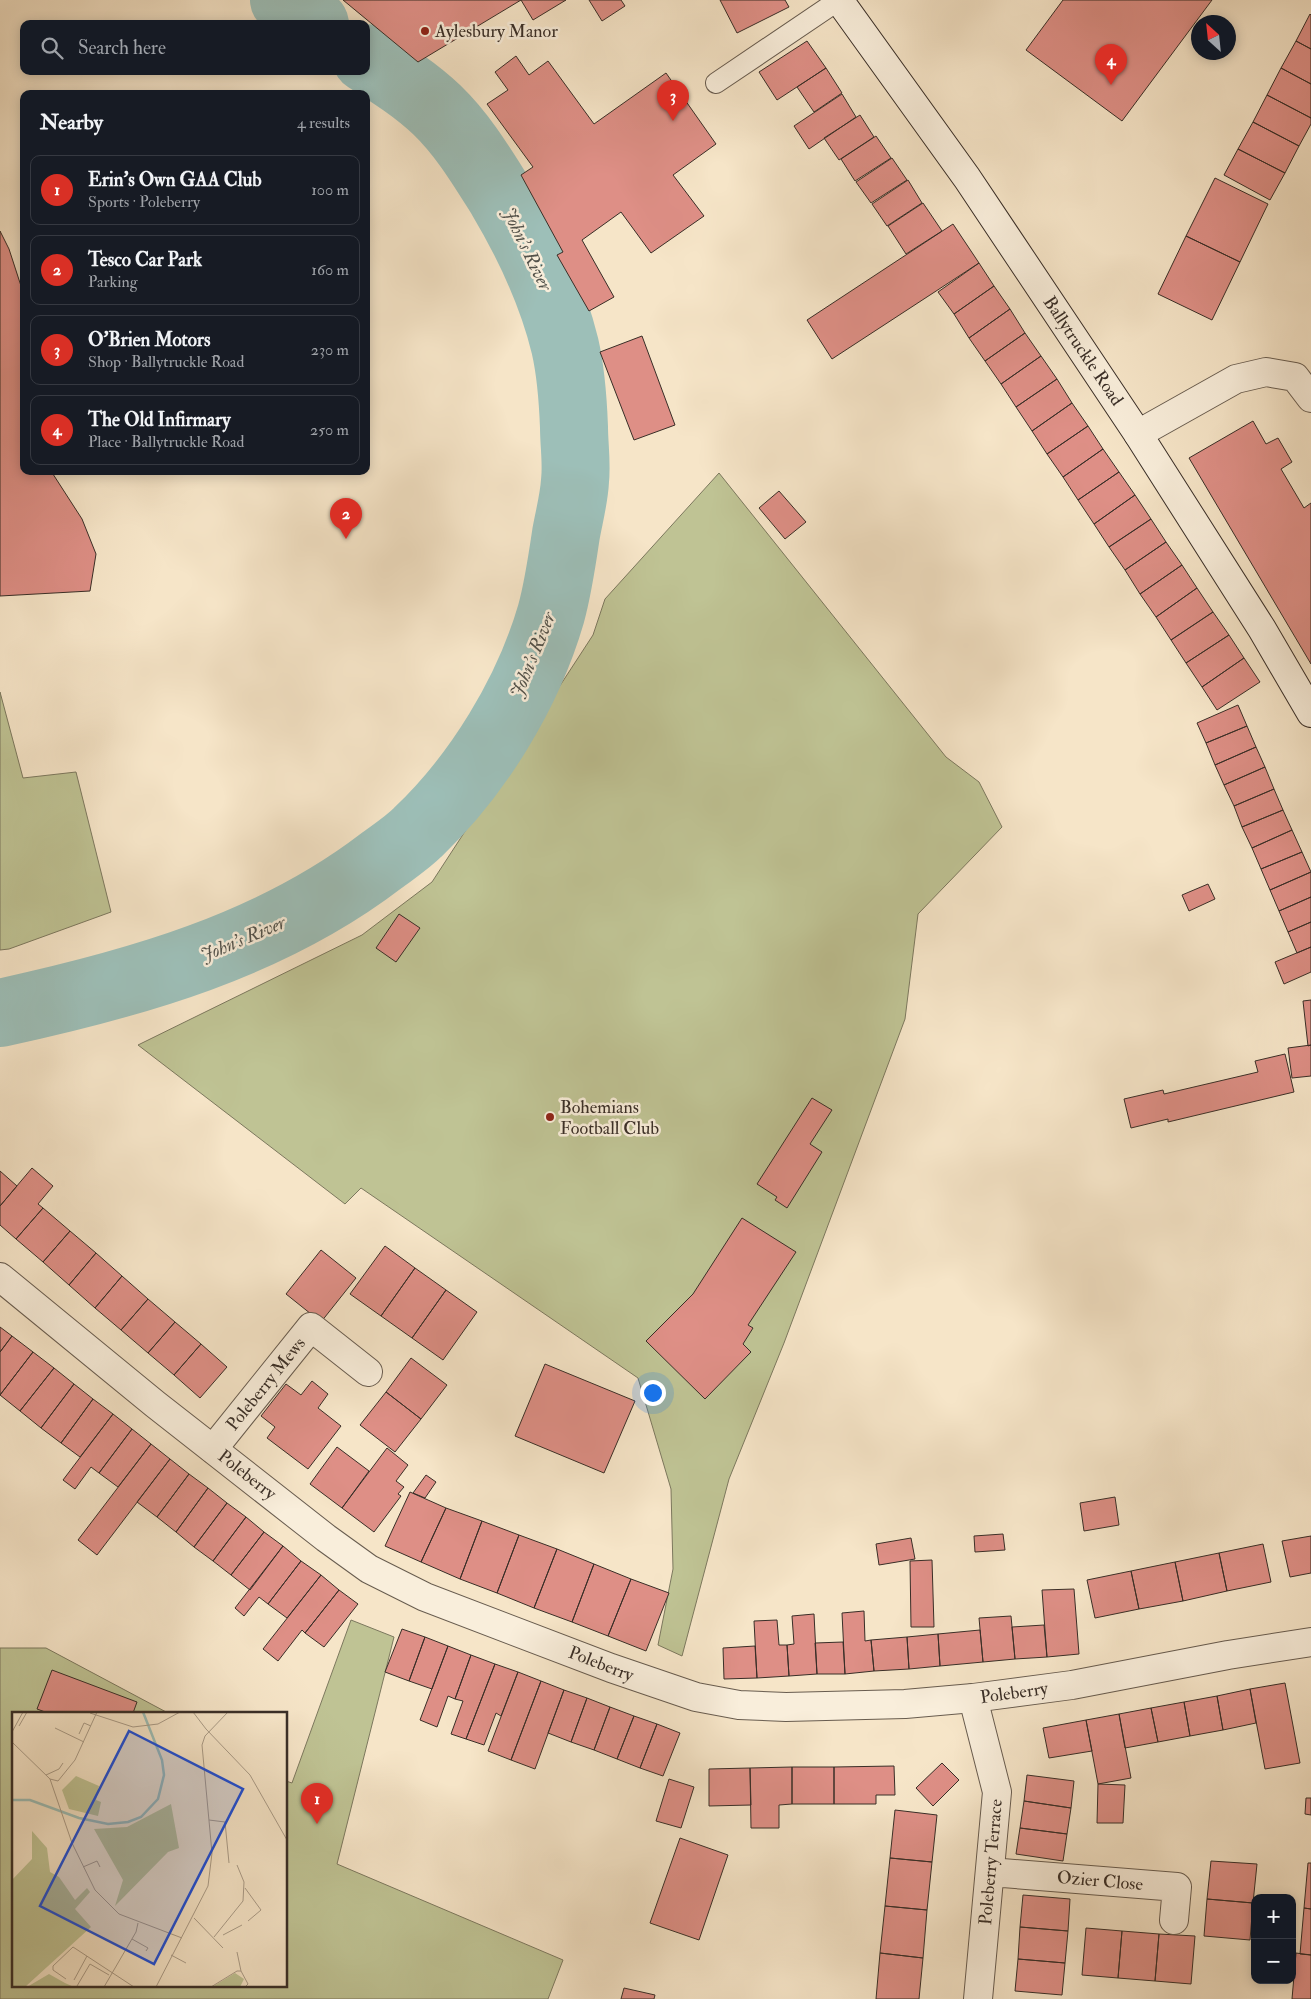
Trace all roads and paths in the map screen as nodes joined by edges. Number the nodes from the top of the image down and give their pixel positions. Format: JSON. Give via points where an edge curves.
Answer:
{"nodes":[{"id":1,"x":839,"y":0,"type":"edge"},
{"id":2,"x":716,"y":83,"type":"dead end"},
{"id":3,"x":1311,"y":398,"type":"edge"},
{"id":4,"x":1138,"y":434,"type":"junction"},
{"id":5,"x":1311,"y":713,"type":"edge"},
{"id":6,"x":0,"y":1277,"type":"edge"},
{"id":7,"x":368,"y":1372,"type":"dead end"},
{"id":8,"x":214,"y":1449,"type":"junction"},
{"id":9,"x":1311,"y":1642,"type":"edge"},
{"id":10,"x":973,"y":1698,"type":"junction"},
{"id":11,"x":990,"y":1872,"type":"junction"},
{"id":12,"x":1174,"y":1920,"type":"dead end"},
{"id":13,"x":978,"y":1999,"type":"edge"}],
"edges":[{"from":1,"to":2,"type":"lane"},
{"from":1,"to":4,"type":"street","name":"Ballytruckle Road","via":[[967,178]]},
{"from":3,"to":4,"type":"street","via":[[1294,377],[1266,372],[1236,380]]},
{"from":4,"to":5,"type":"street","name":"Ballytruckle Road","via":[[1249,608]]},
{"from":6,"to":8,"type":"street","name":"Poleberry"},
{"from":7,"to":8,"type":"street","name":"Poleberry Mews","via":[[312,1327]]},
{"from":8,"to":10,"type":"street","name":"Poleberry","via":[[355,1559],[401,1586],[670,1690],[719,1702],[769,1706],[864,1706]]},
{"from":9,"to":10,"type":"street","name":"Poleberry","via":[[1072,1685]]},
{"from":10,"to":11,"type":"street","name":"Poleberry Terrace","via":[[998,1792]]},
{"from":11,"to":12,"type":"street","name":"Ozier Close","via":[[1177,1887]]},
{"from":11,"to":13,"type":"street","name":"Poleberry Terrace"}]}
